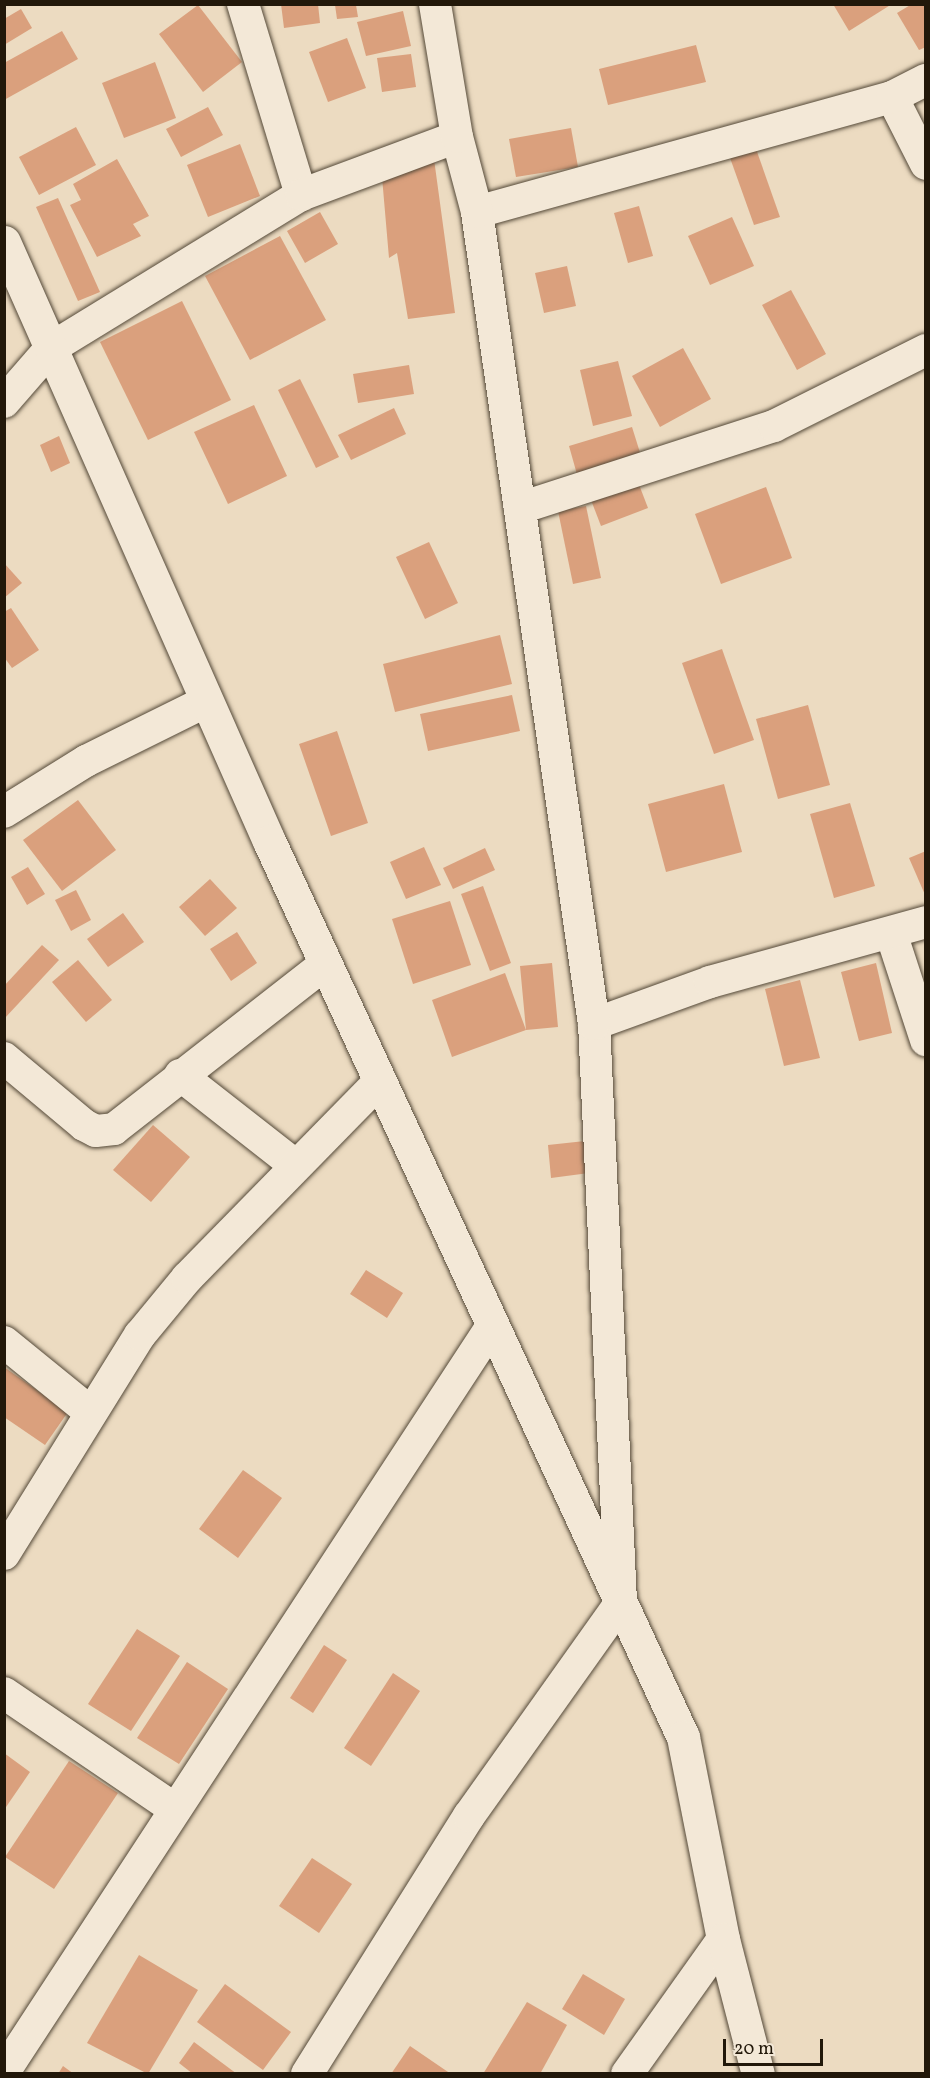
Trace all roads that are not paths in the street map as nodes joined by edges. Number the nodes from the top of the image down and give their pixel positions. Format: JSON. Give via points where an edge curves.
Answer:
{"nodes":[{"id":1,"x":243,"y":4,"type":"edge"},
{"id":2,"x":435,"y":4,"type":"edge"},
{"id":3,"x":926,"y":80,"type":"edge"},
{"id":4,"x":892,"y":97,"type":"junction"},
{"id":5,"x":457,"y":137,"type":"junction"},
{"id":6,"x":926,"y":164,"type":"edge"},
{"id":7,"x":301,"y":195,"type":"junction"},
{"id":8,"x":477,"y":212,"type":"junction"},
{"id":9,"x":4,"y":242,"type":"edge"},
{"id":10,"x":51,"y":348,"type":"junction"},
{"id":11,"x":926,"y":350,"type":"edge"},
{"id":12,"x":4,"y":402,"type":"edge"},
{"id":13,"x":520,"y":508,"type":"junction"},
{"id":14,"x":207,"y":701,"type":"junction"},
{"id":15,"x":4,"y":812,"type":"edge"},
{"id":16,"x":926,"y":922,"type":"edge"},
{"id":17,"x":891,"y":933,"type":"junction"},
{"id":18,"x":325,"y":964,"type":"junction"},
{"id":19,"x":594,"y":1024,"type":"junction"},
{"id":20,"x":926,"y":1040,"type":"edge"},
{"id":21,"x":4,"y":1058,"type":"edge"},
{"id":22,"x":180,"y":1074,"type":"junction"},
{"id":23,"x":380,"y":1081,"type":"junction"},
{"id":24,"x":296,"y":1166,"type":"junction"},
{"id":25,"x":492,"y":1326,"type":"junction"},
{"id":26,"x":4,"y":1341,"type":"edge"},
{"id":27,"x":89,"y":1411,"type":"junction"},
{"id":28,"x":4,"y":1554,"type":"edge"},
{"id":29,"x":621,"y":1602,"type":"junction"},
{"id":30,"x":4,"y":1693,"type":"edge"},
{"id":31,"x":175,"y":1809,"type":"junction"},
{"id":32,"x":723,"y":1939,"type":"junction"},
{"id":33,"x":4,"y":2072,"type":"edge"},
{"id":34,"x":308,"y":2073,"type":"edge"},
{"id":35,"x":627,"y":2073,"type":"edge"},
{"id":36,"x":758,"y":2073,"type":"edge"}],
"edges":[{"from":1,"to":7,"type":"street"},
{"from":2,"to":5,"type":"street"},
{"from":3,"to":4,"type":"street"},
{"from":4,"to":6,"type":"street"},
{"from":4,"to":8,"type":"street"},
{"from":5,"to":7,"type":"street"},
{"from":5,"to":8,"type":"street"},
{"from":7,"to":10,"type":"street"},
{"from":8,"to":13,"type":"street"},
{"from":9,"to":10,"type":"street"},
{"from":10,"to":12,"type":"street"},
{"from":10,"to":14,"type":"street"},
{"from":11,"to":13,"type":"street","via":[[774,426]]},
{"from":13,"to":19,"type":"street"},
{"from":14,"to":15,"type":"street","via":[[86,761]]},
{"from":14,"to":18,"type":"street"},
{"from":16,"to":17,"type":"street"},
{"from":17,"to":19,"type":"street","via":[[710,982]]},
{"from":17,"to":20,"type":"street"},
{"from":18,"to":22,"type":"street"},
{"from":18,"to":23,"type":"street"},
{"from":19,"to":29,"type":"street"},
{"from":21,"to":22,"type":"street","via":[[96,1131],[114,1129]]},
{"from":22,"to":24,"type":"street"},
{"from":23,"to":24,"type":"street"},
{"from":23,"to":25,"type":"street"},
{"from":24,"to":27,"type":"street","via":[[180,1286]]},
{"from":25,"to":29,"type":"street"},
{"from":25,"to":31,"type":"street"},
{"from":26,"to":27,"type":"street"},
{"from":27,"to":28,"type":"street"},
{"from":29,"to":32,"type":"street","via":[[683,1737]]},
{"from":29,"to":34,"type":"street","via":[[469,1816]]},
{"from":30,"to":31,"type":"street"},
{"from":31,"to":33,"type":"street"},
{"from":32,"to":35,"type":"street"},
{"from":32,"to":36,"type":"street"}]}
